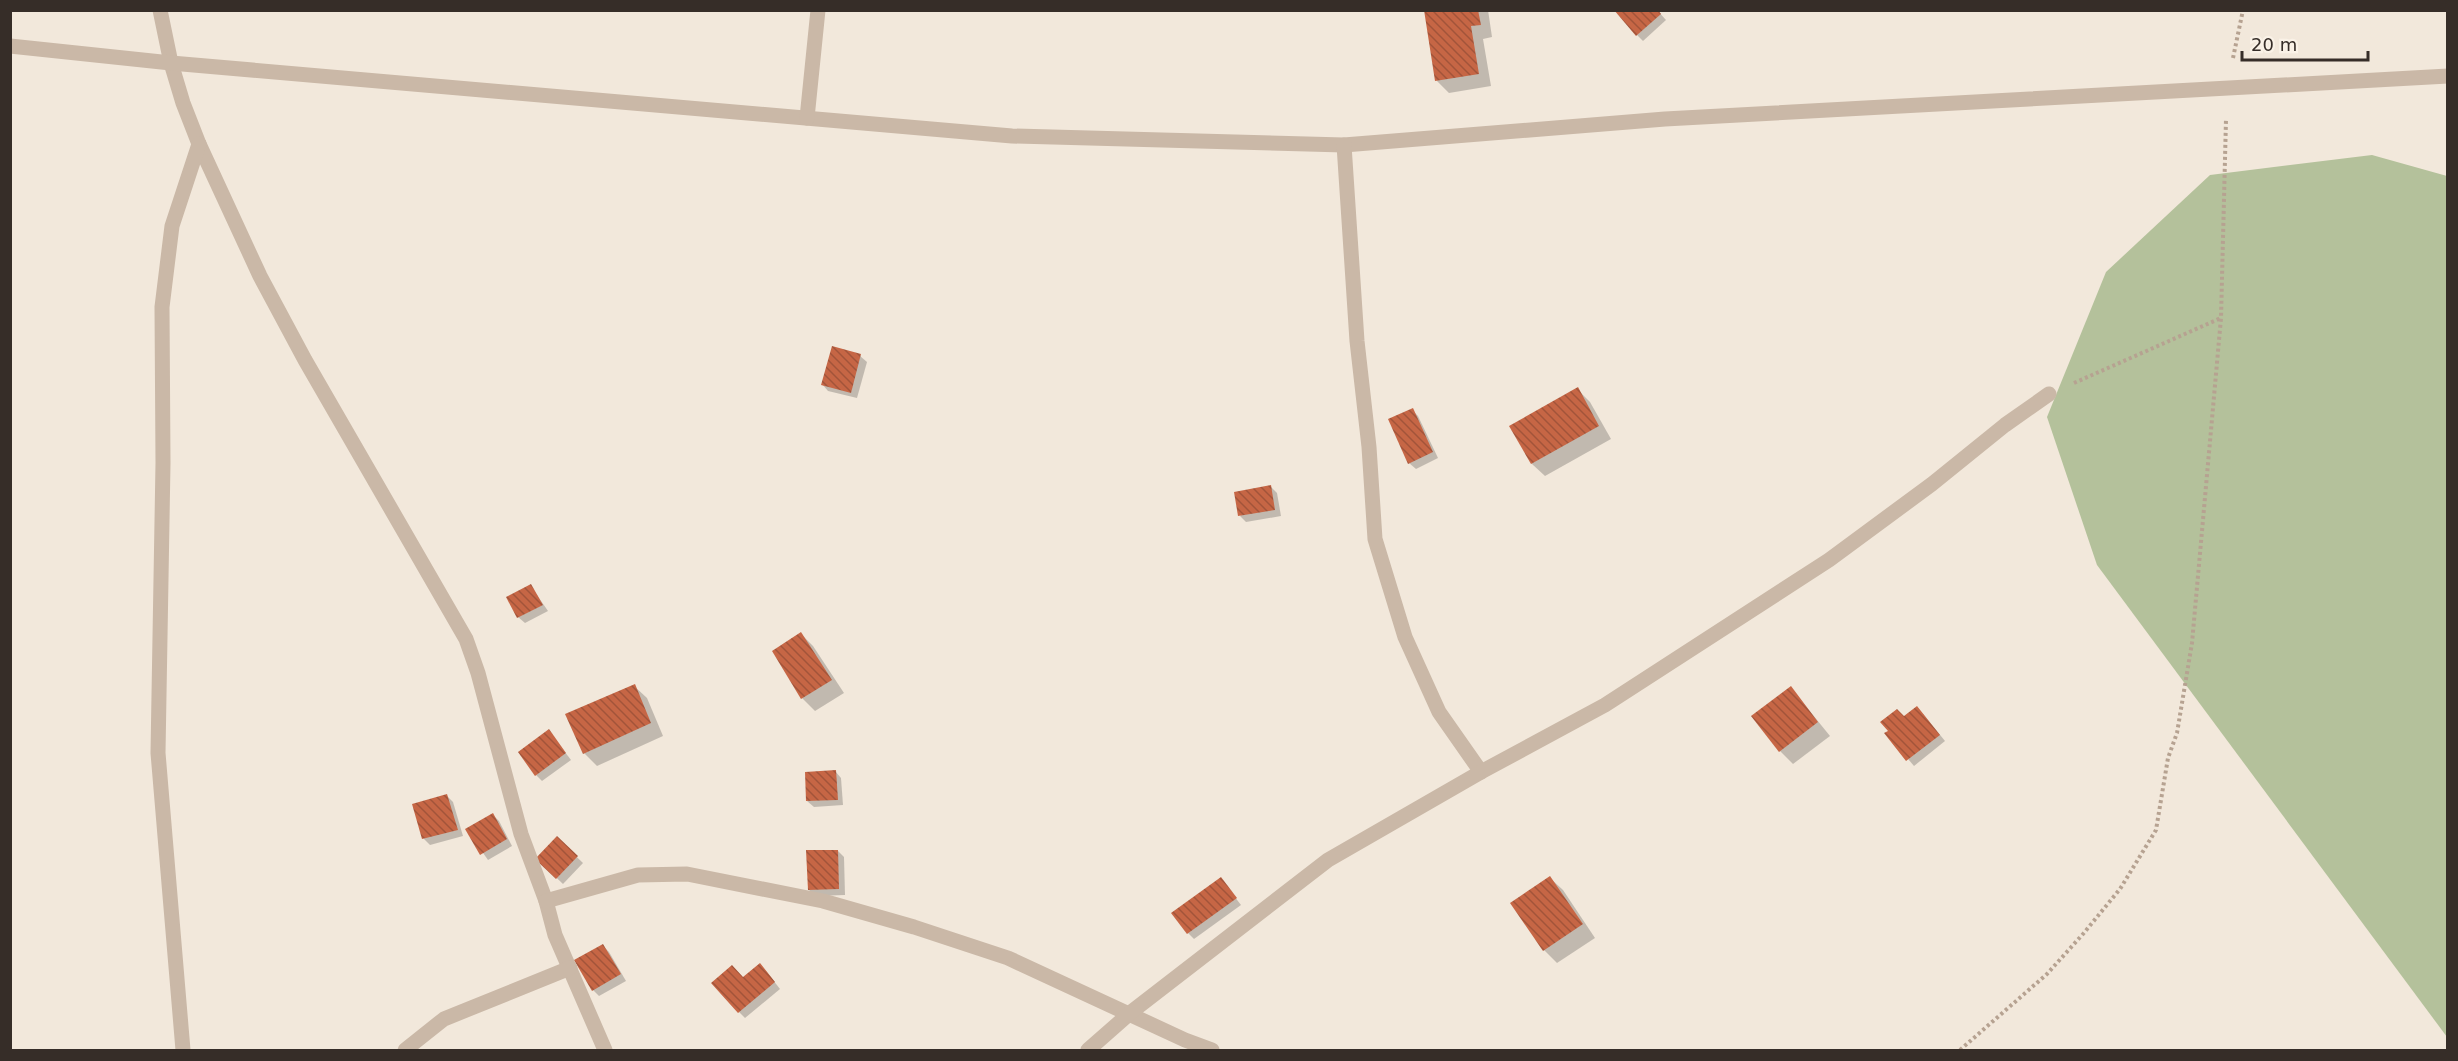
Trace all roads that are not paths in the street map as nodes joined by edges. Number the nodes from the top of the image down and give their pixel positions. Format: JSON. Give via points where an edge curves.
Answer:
{"nodes":[{"id":1,"x":160,"y":10,"type":"edge"},
{"id":2,"x":818,"y":10,"type":"edge"},
{"id":3,"x":10,"y":46,"type":"edge"},
{"id":4,"x":171,"y":63,"type":"junction"},
{"id":5,"x":2448,"y":76,"type":"edge"},
{"id":6,"x":807,"y":118,"type":"junction"},
{"id":7,"x":199,"y":144,"type":"junction"},
{"id":8,"x":1344,"y":145,"type":"junction"},
{"id":9,"x":2049,"y":394,"type":"road end"},
{"id":10,"x":1481,"y":772,"type":"junction"},
{"id":11,"x":546,"y":901,"type":"junction"},
{"id":12,"x":570,"y":968,"type":"junction"},
{"id":13,"x":1130,"y":1013,"type":"junction"},
{"id":14,"x":183,"y":1050,"type":"edge"},
{"id":15,"x":405,"y":1050,"type":"edge"},
{"id":16,"x":605,"y":1050,"type":"edge"},
{"id":17,"x":1088,"y":1050,"type":"edge"},
{"id":18,"x":1212,"y":1050,"type":"edge"}],
"edges":[{"from":1,"to":4,"type":"street"},
{"from":2,"to":6,"type":"street"},
{"from":3,"to":4,"type":"street"},
{"from":4,"to":6,"type":"street"},
{"from":4,"to":7,"type":"street"},
{"from":5,"to":8,"type":"street","via":[[1665,119]]},
{"from":6,"to":8,"type":"street","via":[[1012,136]]},
{"from":7,"to":11,"type":"street","via":[[260,276],[305,360],[465,639],[478,673],[521,834]]},
{"from":7,"to":14,"type":"street","via":[[172,226],[162,308],[158,753]]},
{"from":8,"to":10,"type":"street","via":[[1376,539],[1405,637],[1439,712]]},
{"from":9,"to":10,"type":"street","via":[[1829,560],[1605,705]]},
{"from":10,"to":13,"type":"street","via":[[1328,860]]},
{"from":11,"to":12,"type":"street"},
{"from":11,"to":13,"type":"street","via":[[638,875],[687,874],[823,901],[914,927],[1008,958]]},
{"from":12,"to":15,"type":"street","via":[[444,1019]]},
{"from":12,"to":16,"type":"street"},
{"from":13,"to":17,"type":"street"},
{"from":13,"to":18,"type":"street"}]}
